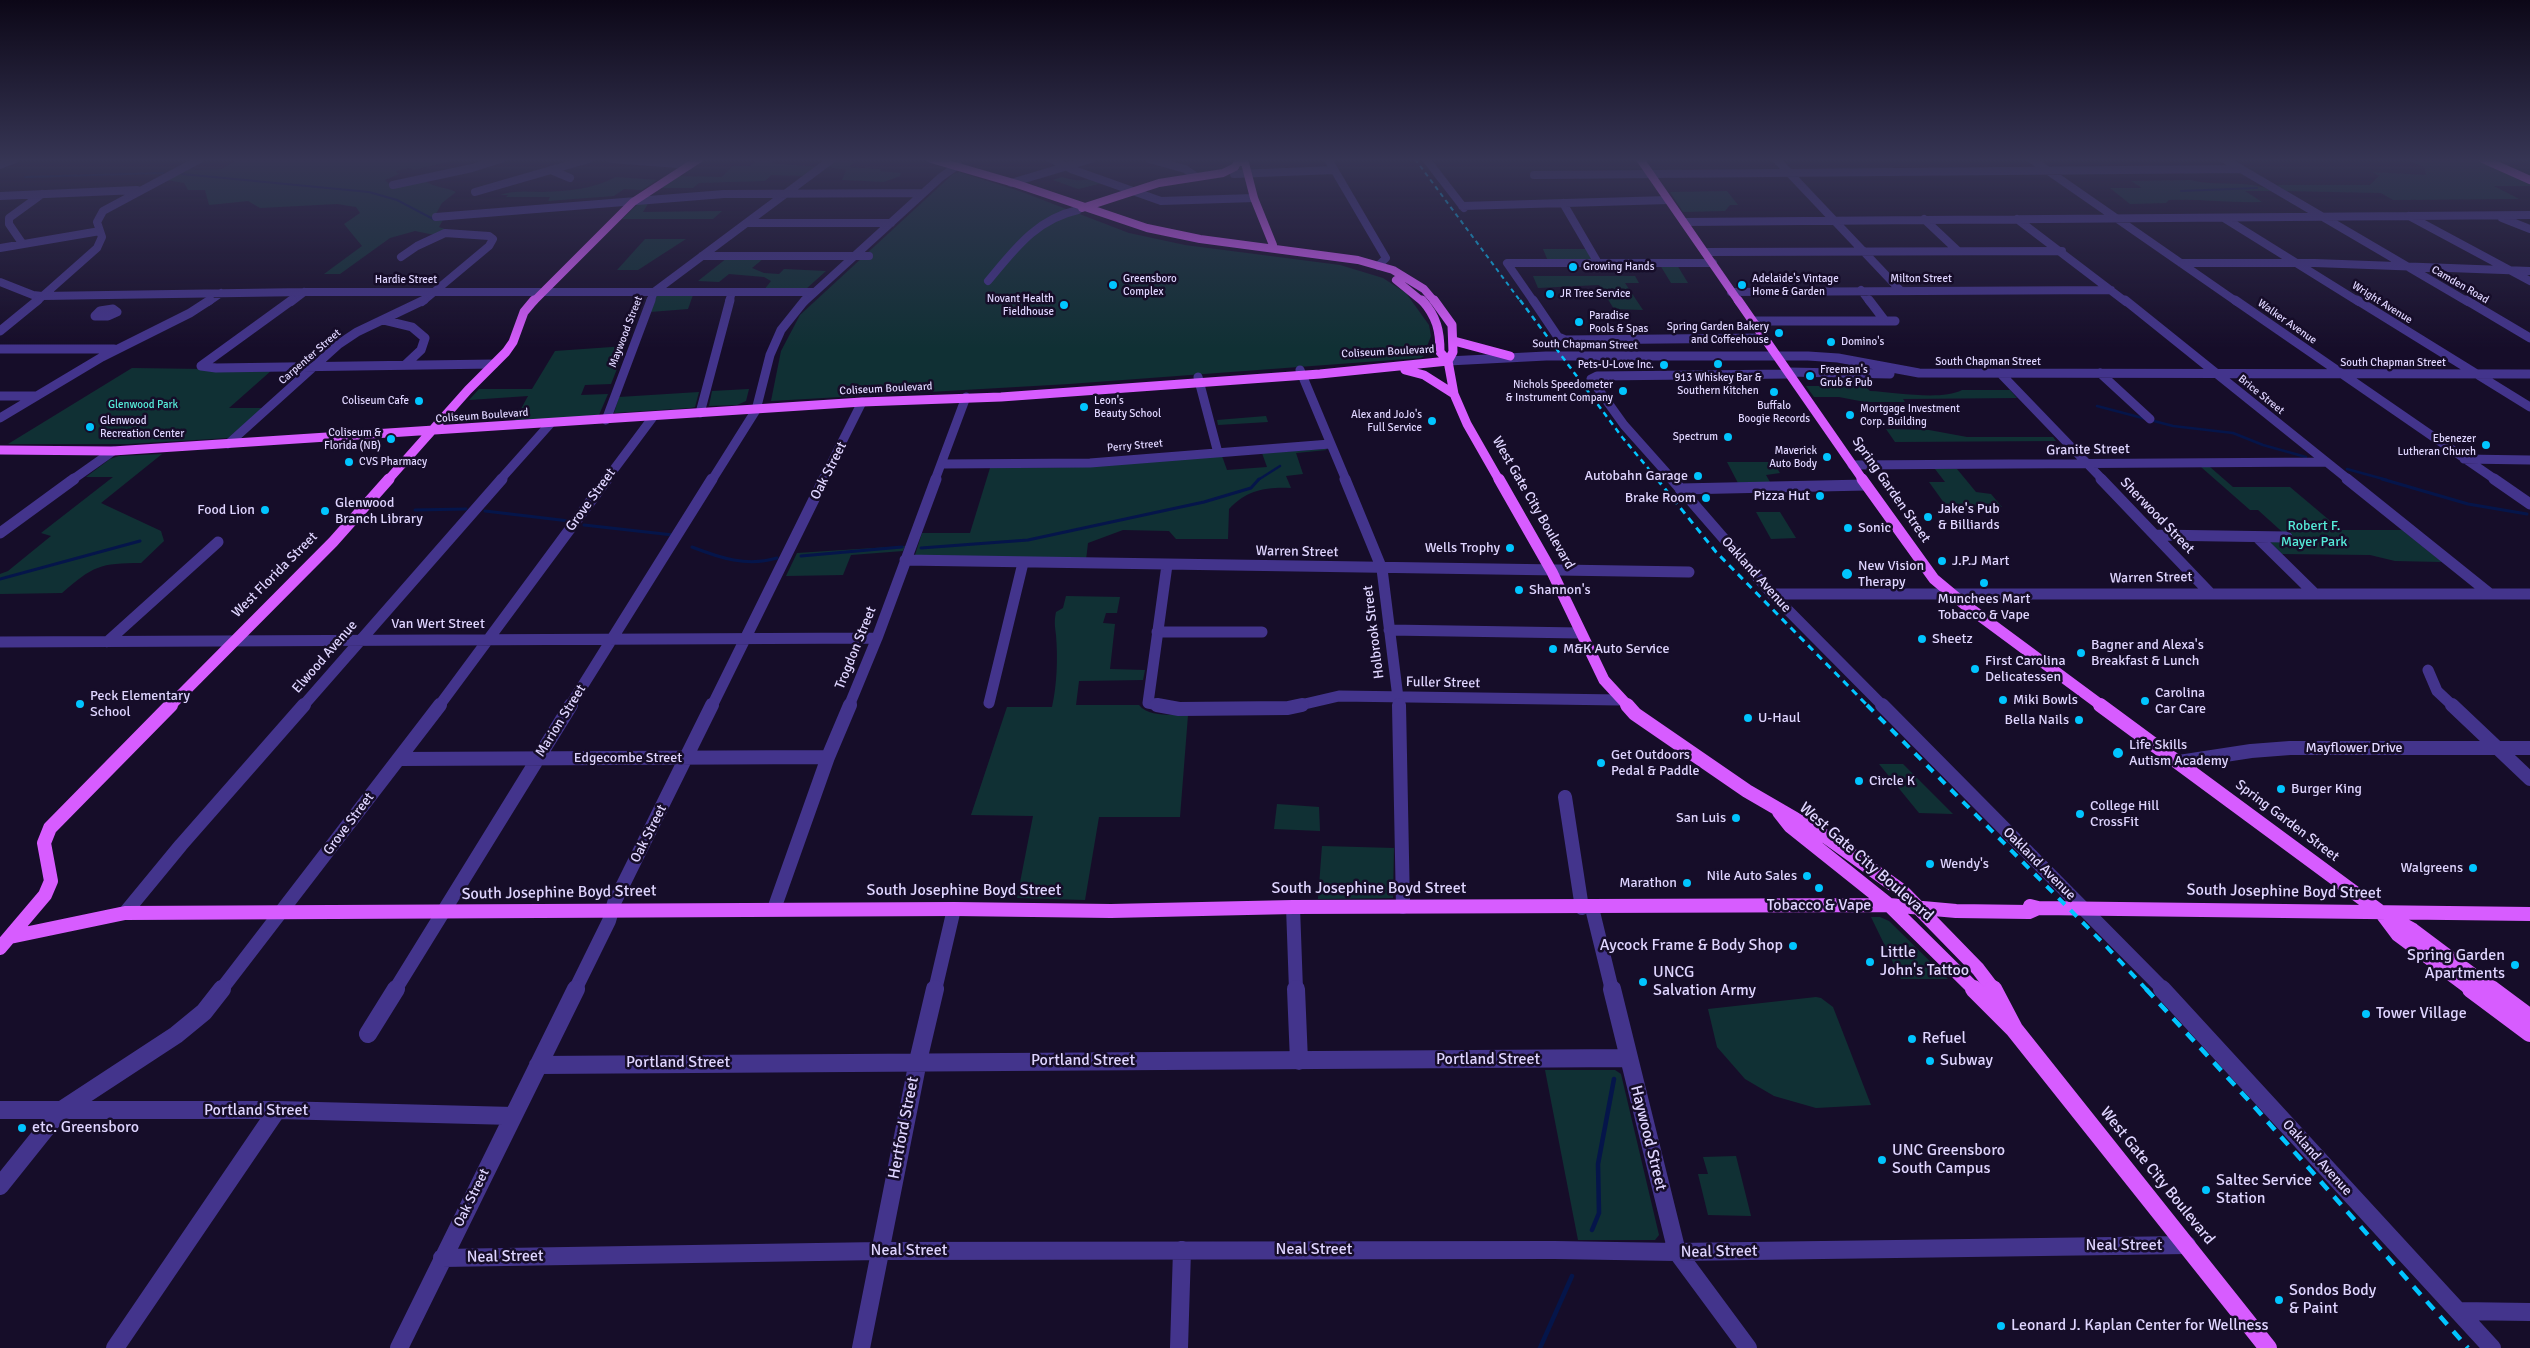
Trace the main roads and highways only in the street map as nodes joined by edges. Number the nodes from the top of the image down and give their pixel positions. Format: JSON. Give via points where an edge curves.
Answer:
{"nodes":[{"id":1,"x":613,"y":222,"type":"edge"},
{"id":2,"x":1115,"y":222,"type":"edge"},
{"id":3,"x":1126,"y":222,"type":"edge"},
{"id":4,"x":1264,"y":222,"type":"edge"},
{"id":5,"x":1684,"y":222,"type":"edge"},
{"id":6,"x":1269,"y":251,"type":"junction"},
{"id":7,"x":1332,"y":261,"type":"junction"},
{"id":8,"x":1378,"y":266,"type":"junction"},
{"id":9,"x":1394,"y":279,"type":"junction"},
{"id":10,"x":1418,"y":284,"type":"junction"},
{"id":11,"x":1454,"y":340,"type":"junction"},
{"id":12,"x":1510,"y":356,"type":"road end"},
{"id":13,"x":1448,"y":361,"type":"junction"},
{"id":14,"x":1385,"y":368,"type":"junction"},
{"id":15,"x":1301,"y":372,"type":"junction"},
{"id":16,"x":1454,"y":394,"type":"junction"},
{"id":17,"x":431,"y":432,"type":"junction"},
{"id":18,"x":2,"y":452,"type":"edge"},
{"id":19,"x":1778,"y":810,"type":"junction"},
{"id":20,"x":1889,"y":905,"type":"junction"},
{"id":21,"x":1920,"y":907,"type":"junction"},
{"id":22,"x":2382,"y":913,"type":"junction"},
{"id":23,"x":2530,"y":914,"type":"edge"},
{"id":24,"x":3,"y":942,"type":"edge"},
{"id":25,"x":2530,"y":1018,"type":"edge"},
{"id":26,"x":2014,"y":1029,"type":"junction"},
{"id":27,"x":2530,"y":1033,"type":"edge"},
{"id":28,"x":2268,"y":1348,"type":"edge"}],
"edges":[{"from":1,"to":17,"type":"main road","name":"West Florida Street","via":[[524,312],[512,342]]},
{"from":2,"to":6,"type":"main road","name":"West Gate City Boulevard","via":[[1146,234]]},
{"from":3,"to":6,"type":"main road","name":"West Gate City Boulevard","via":[[1178,236]]},
{"from":4,"to":6,"type":"main road","via":[[1274,245]]},
{"from":5,"to":22,"type":"main road","name":"Spring Garden Street","via":[[1923,566],[1951,594]]},
{"from":6,"to":7,"type":"main road","name":"West Gate City Boulevard"},
{"from":6,"to":8,"type":"main road","name":"West Gate City Boulevard","via":[[1318,254]]},
{"from":7,"to":8,"type":"main road"},
{"from":7,"to":9,"type":"main road","name":"West Gate City Boulevard","via":[[1368,268]]},
{"from":8,"to":10,"type":"main road","name":"West Gate City Boulevard"},
{"from":9,"to":10,"type":"main road"},
{"from":9,"to":13,"type":"main road","name":"West Gate City Boulevard","via":[[1417,295],[1435,318],[1440,333],[1440,352]]},
{"from":10,"to":11,"type":"main road","name":"West Gate City Boulevard","via":[[1450,319]]},
{"from":11,"to":12,"type":"main road"},
{"from":11,"to":13,"type":"main road","name":"West Gate City Boulevard"},
{"from":13,"to":14,"type":"main road","name":"Coliseum Boulevard"},
{"from":13,"to":15,"type":"main road","name":"Coliseum Boulevard"},
{"from":13,"to":16,"type":"main road","name":"West Gate City Boulevard"},
{"from":14,"to":15,"type":"main road","name":"Coliseum Boulevard"},
{"from":14,"to":16,"type":"main road","via":[[1424,375]]},
{"from":15,"to":17,"type":"main road","name":"Coliseum Boulevard","via":[[1001,397],[862,402]]},
{"from":16,"to":19,"type":"main road","name":"West Gate City Boulevard","via":[[1476,442],[1552,572],[1604,680],[1642,719]]},
{"from":17,"to":18,"type":"main road","name":"Coliseum Boulevard","via":[[113,451]]},
{"from":17,"to":24,"type":"main road","name":"West Florida Street","via":[[333,542],[50,828],[44,849],[51,869],[51,881],[38,906]]},
{"from":19,"to":20,"type":"main road","name":"West Gate City Boulevard","via":[[1790,826]]},
{"from":19,"to":21,"type":"main road","name":"West Gate City Boulevard","via":[[1803,821],[1844,848]]},
{"from":20,"to":21,"type":"main road","name":"South Josephine Boyd Street"},
{"from":20,"to":24,"type":"main road","name":"South Josephine Boyd Street","via":[[1293,907],[1111,911],[125,912]]},
{"from":20,"to":26,"type":"main road","name":"West Gate City Boulevard"},
{"from":21,"to":22,"type":"main road","name":"South Josephine Boyd Street","via":[[2029,912],[2038,908],[2084,908]]},
{"from":21,"to":26,"type":"main road","name":"West Gate City Boulevard","via":[[1978,969],[1999,997]]},
{"from":22,"to":23,"type":"main road","name":"South Josephine Boyd Street"},
{"from":22,"to":25,"type":"main road","name":"Spring Garden Street","via":[[2413,930]]},
{"from":22,"to":27,"type":"main road","name":"Spring Garden Street","via":[[2398,935]]},
{"from":26,"to":28,"type":"main road","name":"West Gate City Boulevard"}]}
